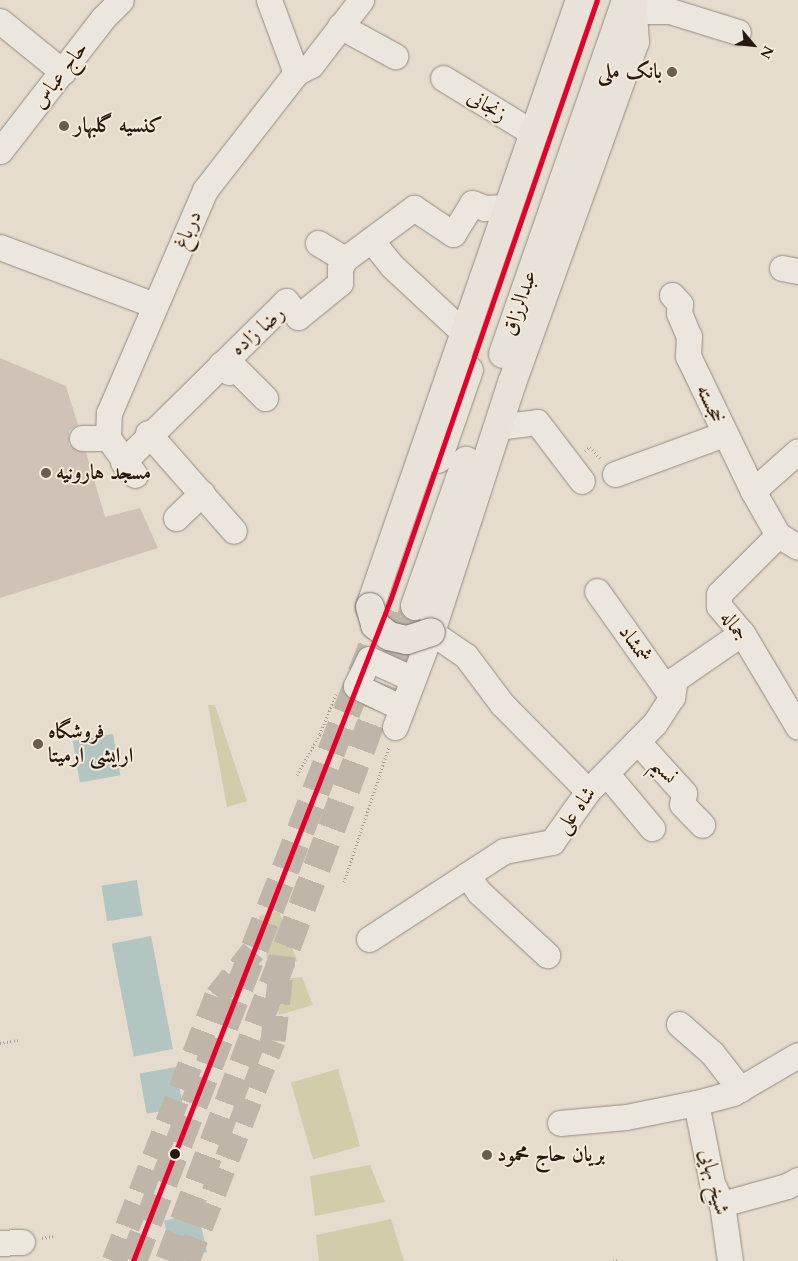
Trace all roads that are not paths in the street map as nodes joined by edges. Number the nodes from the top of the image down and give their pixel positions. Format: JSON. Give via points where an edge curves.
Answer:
{"nodes":[{"id":1,"x":121,"y":0,"type":"edge"},
{"id":2,"x":269,"y":0,"type":"edge"},
{"id":3,"x":361,"y":0,"type":"edge"},
{"id":4,"x":580,"y":0,"type":"edge"},
{"id":5,"x":597,"y":0,"type":"edge"},
{"id":6,"x":630,"y":4,"type":"edge"},
{"id":7,"x":0,"y":21,"type":"edge"},
{"id":8,"x":340,"y":26,"type":"junction"},
{"id":9,"x":738,"y":32,"type":"dead end"},
{"id":10,"x":395,"y":56,"type":"dead end"},
{"id":11,"x":63,"y":72,"type":"junction"},
{"id":12,"x":296,"y":73,"type":"junction"},
{"id":13,"x":443,"y":78,"type":"dead end"},
{"id":14,"x":533,"y":133,"type":"junction"},
{"id":15,"x":0,"y":151,"type":"edge"},
{"id":16,"x":507,"y":206,"type":"junction"},
{"id":17,"x":371,"y":240,"type":"junction"},
{"id":18,"x":318,"y":243,"type":"dead end"},
{"id":19,"x":0,"y":247,"type":"edge"},
{"id":20,"x":346,"y":259,"type":"junction"},
{"id":21,"x":672,"y":295,"type":"dead end"},
{"id":22,"x":154,"y":305,"type":"junction"},
{"id":23,"x":463,"y":332,"type":"junction"},
{"id":24,"x":220,"y":364,"type":"junction"},
{"id":25,"x":265,"y":398,"type":"dead end"},
{"id":26,"x":497,"y":427,"type":"junction"},
{"id":27,"x":148,"y":433,"type":"junction"},
{"id":28,"x":724,"y":434,"type":"junction"},
{"id":29,"x":82,"y":438,"type":"dead end"},
{"id":30,"x":108,"y":438,"type":"junction"},
{"id":31,"x":798,"y":451,"type":"edge"},
{"id":32,"x":576,"y":473,"type":"dead end"},
{"id":33,"x":615,"y":474,"type":"dead end"},
{"id":34,"x":753,"y":491,"type":"junction"},
{"id":35,"x":202,"y":493,"type":"junction"},
{"id":36,"x":176,"y":518,"type":"dead end"},
{"id":37,"x":234,"y":531,"type":"dead end"},
{"id":38,"x":788,"y":541,"type":"edge"},
{"id":39,"x":597,"y":591,"type":"dead end"},
{"id":40,"x":392,"y":604,"type":"junction"},
{"id":41,"x":431,"y":632,"type":"junction"},
{"id":42,"x":742,"y":633,"type":"junction"},
{"id":43,"x":413,"y":679,"type":"junction"},
{"id":44,"x":672,"y":697,"type":"junction"},
{"id":45,"x":798,"y":727,"type":"edge"},
{"id":46,"x":637,"y":741,"type":"junction"},
{"id":47,"x":606,"y":773,"type":"junction"},
{"id":48,"x":588,"y":791,"type":"junction"},
{"id":49,"x":702,"y":825,"type":"dead end"},
{"id":50,"x":652,"y":828,"type":"dead end"},
{"id":51,"x":467,"y":875,"type":"junction"},
{"id":52,"x":369,"y":938,"type":"dead end"},
{"id":53,"x":547,"y":955,"type":"dead end"},
{"id":54,"x":679,"y":1024,"type":"dead end"},
{"id":55,"x":798,"y":1055,"type":"edge"},
{"id":56,"x":740,"y":1089,"type":"junction"},
{"id":57,"x":696,"y":1103,"type":"junction"},
{"id":58,"x":560,"y":1123,"type":"dead end"},
{"id":59,"x":798,"y":1180,"type":"edge"},
{"id":60,"x":722,"y":1204,"type":"junction"},
{"id":61,"x":730,"y":1261,"type":"edge"}],
"edges":[{"from":1,"to":11,"type":"street","name":"حاج عباس","via":[[103,18]]},
{"from":2,"to":12,"type":"street"},
{"from":3,"to":8,"type":"street","name":"درباغ"},
{"from":4,"to":14,"type":"main road"},
{"from":5,"to":40,"type":"main road","name":"عبدالرزاق"},
{"from":6,"to":9,"type":"street","via":[[670,11]]},
{"from":6,"to":26,"type":"main road","via":[[635,42]]},
{"from":6,"to":40,"type":"main road","name":"عبدالرزاق"},
{"from":7,"to":11,"type":"street"},
{"from":8,"to":10,"type":"street"},
{"from":8,"to":12,"type":"street","name":"درباغ","via":[[311,64]]},
{"from":11,"to":15,"type":"street","name":"حاج عباس"},
{"from":12,"to":22,"type":"street","name":"درباغ","via":[[205,190]]},
{"from":13,"to":14,"type":"street","name":"زنجانی"},
{"from":14,"to":16,"type":"main road"},
{"from":16,"to":17,"type":"street","via":[[485,208],[472,203],[453,234],[414,208]]},
{"from":16,"to":23,"type":"main road"},
{"from":17,"to":20,"type":"street"},
{"from":17,"to":23,"type":"street","via":[[392,266]]},
{"from":18,"to":20,"type":"street"},
{"from":19,"to":22,"type":"street"},
{"from":20,"to":24,"type":"street","name":"رضا زاده","via":[[340,268],[340,283],[298,317],[286,301]]},
{"from":21,"to":28,"type":"street","name":"خجسته","via":[[680,304],[679,314],[689,336],[688,356]]},
{"from":22,"to":30,"type":"street","name":"درباغ","via":[[109,413]]},
{"from":23,"to":40,"type":"main road"},
{"from":24,"to":25,"type":"street","via":[[229,372],[234,368]]},
{"from":24,"to":27,"type":"street","name":"رضا زاده"},
{"from":26,"to":32,"type":"street","via":[[537,422]]},
{"from":26,"to":41,"type":"main road"},
{"from":27,"to":30,"type":"street","name":"رضا زاده","via":[[129,469]]},
{"from":27,"to":35,"type":"street"},
{"from":28,"to":33,"type":"street","name":"خجسته"},
{"from":28,"to":34,"type":"street"},
{"from":29,"to":30,"type":"street"},
{"from":31,"to":34,"type":"street"},
{"from":34,"to":38,"type":"street"},
{"from":35,"to":36,"type":"street"},
{"from":35,"to":37,"type":"street"},
{"from":38,"to":42,"type":"street","name":"جماله","via":[[719,594],[719,606]]},
{"from":39,"to":44,"type":"street","name":"شمشاد"},
{"from":40,"to":41,"type":"main road","bridge":true,"via":[[375,625],[388,636],[406,640]]},
{"from":41,"to":43,"type":"street"},
{"from":41,"to":48,"type":"street","via":[[466,656],[502,704]]},
{"from":42,"to":44,"type":"street","name":"شاه علی","via":[[675,679]]},
{"from":42,"to":45,"type":"street","name":"جماله"},
{"from":43,"to":43,"type":"street","via":[[399,718],[356,686],[369,659]]},
{"from":44,"to":46,"type":"street","name":"شاه علی"},
{"from":46,"to":47,"type":"street","name":"شاه علی"},
{"from":46,"to":49,"type":"street","name":"نسیم","via":[[684,793],[682,804]]},
{"from":47,"to":48,"type":"street","name":"شاه علی"},
{"from":47,"to":50,"type":"street"},
{"from":48,"to":51,"type":"street","name":"شاه علی","via":[[552,842],[504,851]]},
{"from":51,"to":52,"type":"street","name":"شاه علی"},
{"from":51,"to":53,"type":"street","via":[[479,892]]},
{"from":54,"to":56,"type":"street","via":[[712,1053]]},
{"from":55,"to":56,"type":"street"},
{"from":56,"to":57,"type":"street"},
{"from":57,"to":58,"type":"street","via":[[626,1117]]},
{"from":57,"to":60,"type":"street","name":"شیخ بهایی","via":[[712,1183]]},
{"from":59,"to":60,"type":"street"},
{"from":60,"to":61,"type":"street","name":"شیخ بهایی"}]}
